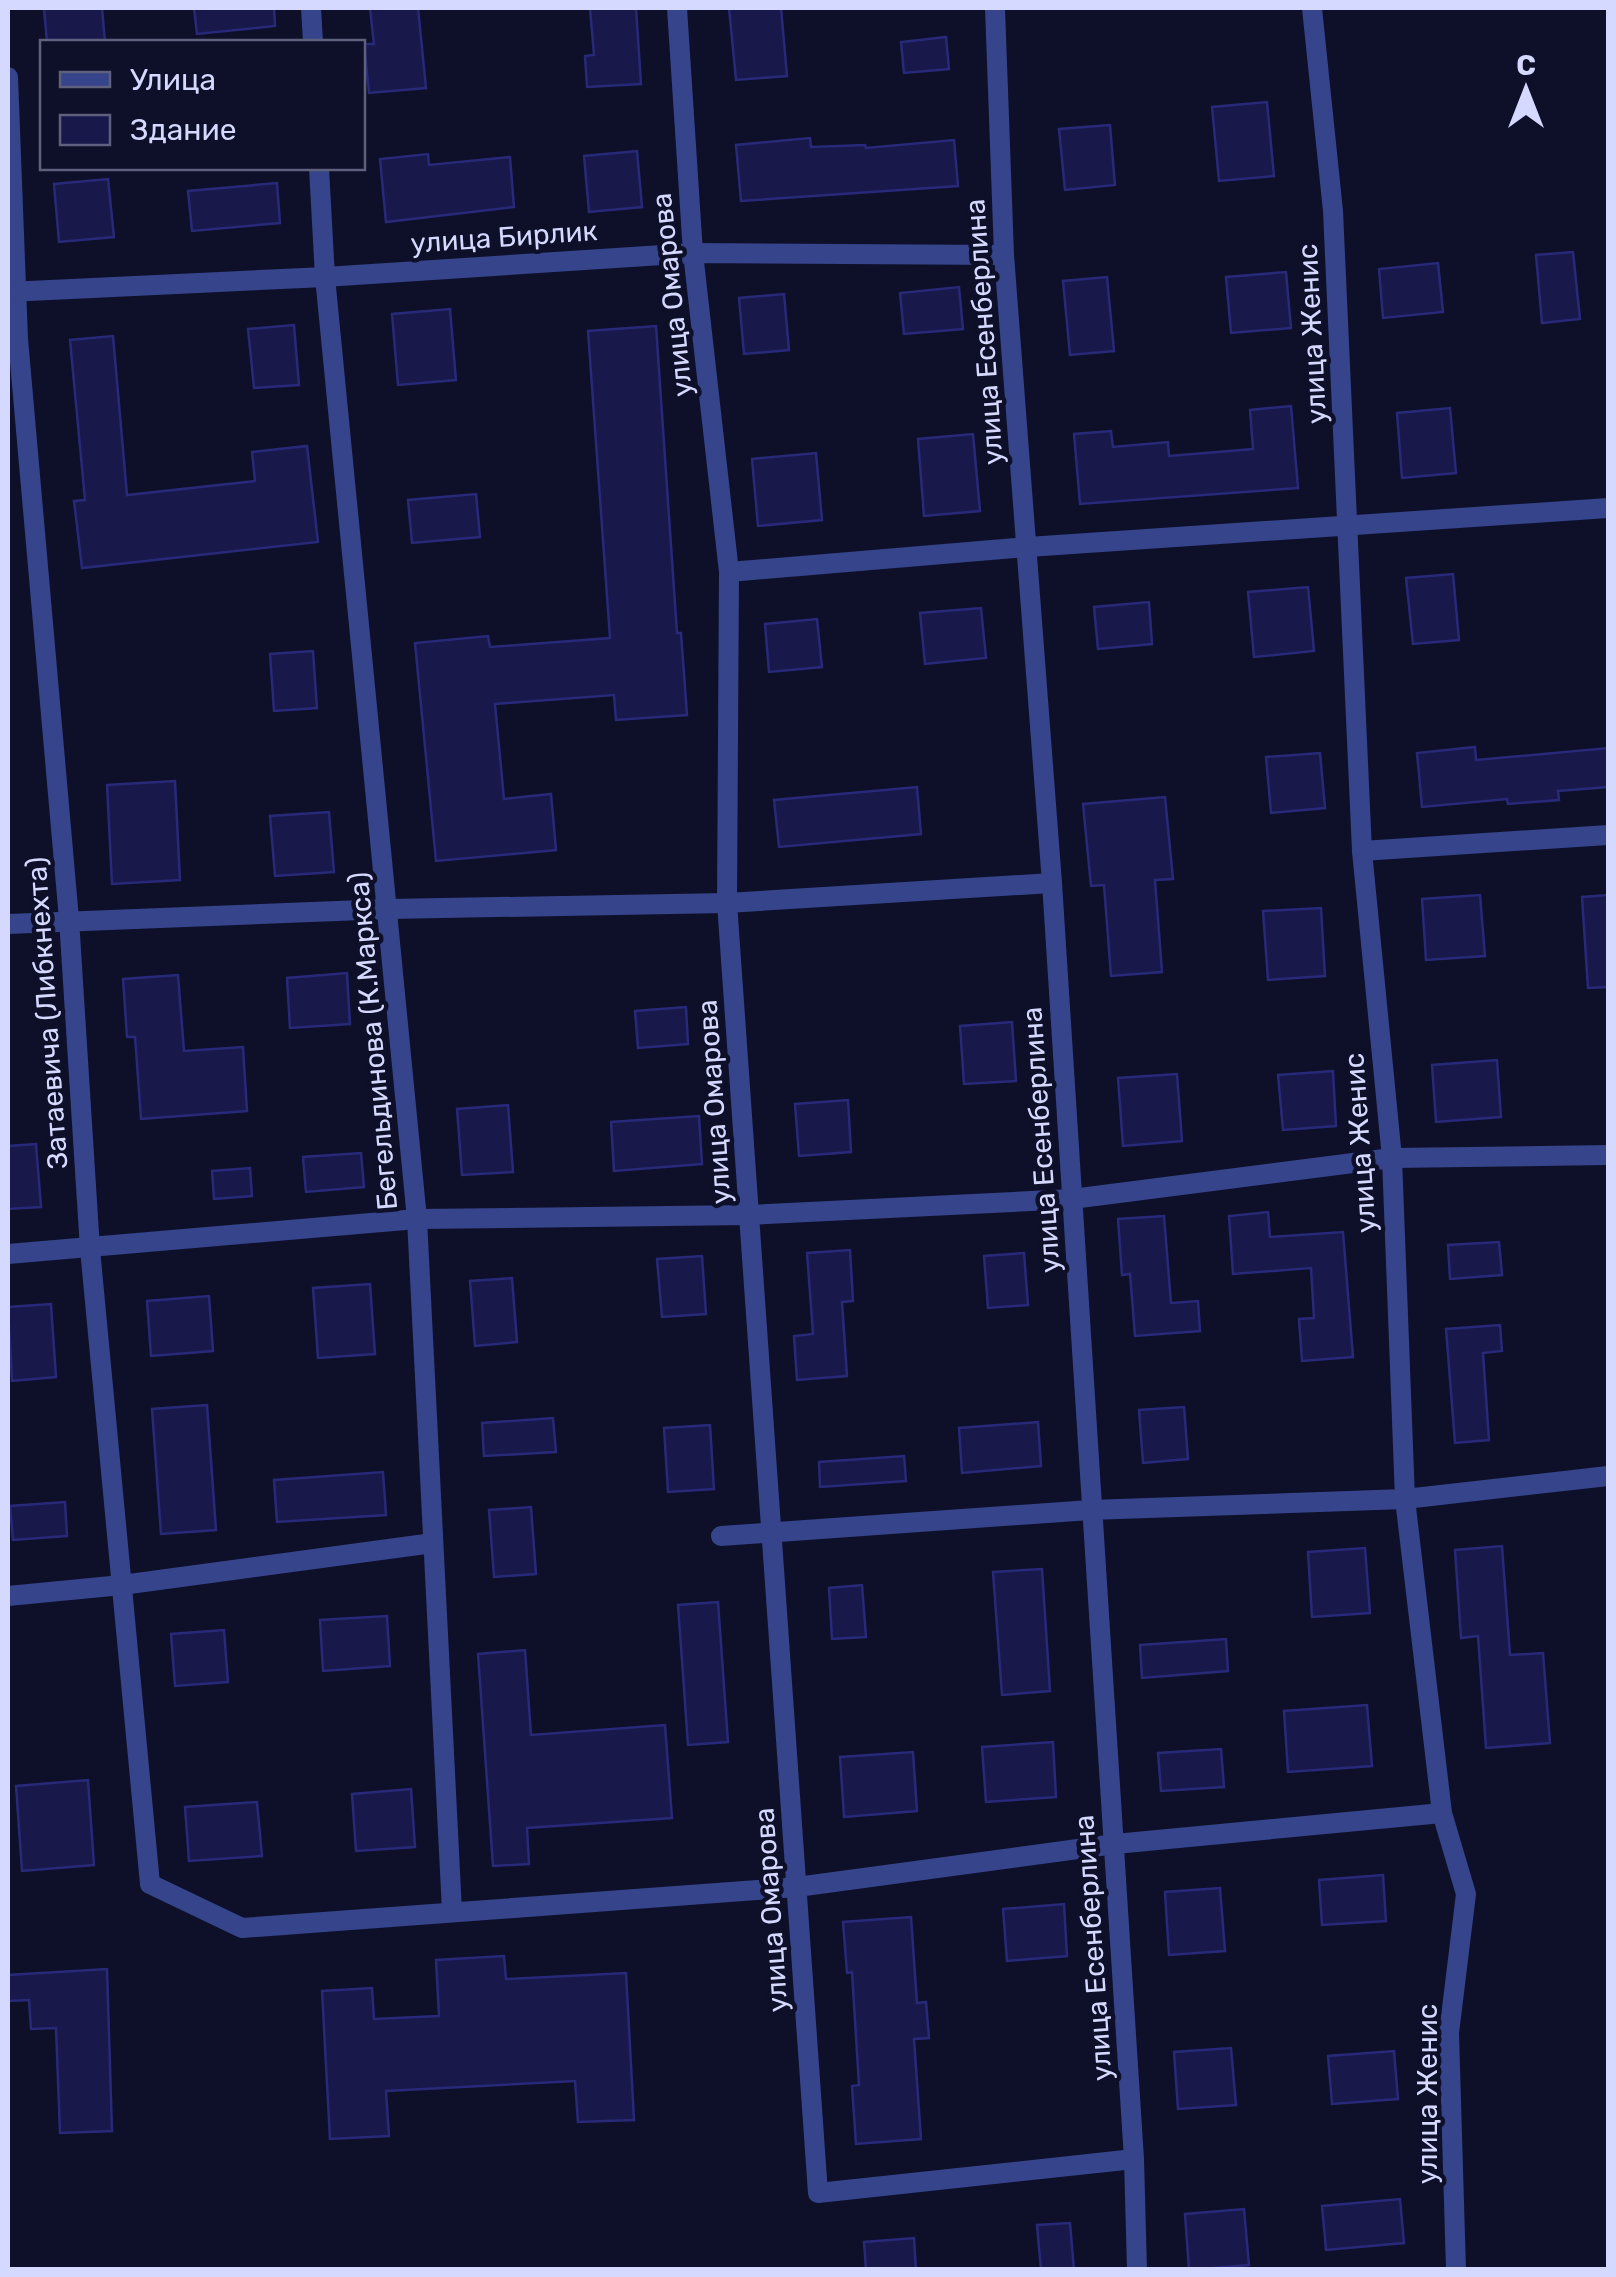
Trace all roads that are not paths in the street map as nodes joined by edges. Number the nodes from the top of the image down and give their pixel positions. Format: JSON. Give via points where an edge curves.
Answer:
{"nodes":[{"id":1,"x":311,"y":8,"type":"edge"},
{"id":2,"x":676,"y":8,"type":"edge"},
{"id":3,"x":995,"y":8,"type":"edge"},
{"id":4,"x":1312,"y":8,"type":"edge"},
{"id":5,"x":313,"y":40,"type":"edge"},
{"id":6,"x":8,"y":77,"type":"edge"},
{"id":7,"x":319,"y":170,"type":"edge"},
{"id":8,"x":694,"y":253,"type":"junction"},
{"id":9,"x":1004,"y":255,"type":"junction"},
{"id":10,"x":325,"y":276,"type":"junction"},
{"id":11,"x":11,"y":292,"type":"edge"},
{"id":12,"x":1608,"y":508,"type":"edge"},
{"id":13,"x":1349,"y":525,"type":"junction"},
{"id":14,"x":1028,"y":547,"type":"junction"},
{"id":15,"x":730,"y":572,"type":"junction"},
{"id":16,"x":1608,"y":835,"type":"edge"},
{"id":17,"x":1362,"y":851,"type":"junction"},
{"id":18,"x":1052,"y":883,"type":"junction"},
{"id":19,"x":728,"y":903,"type":"junction"},
{"id":20,"x":388,"y":909,"type":"junction"},
{"id":21,"x":69,"y":919,"type":"junction"},
{"id":22,"x":8,"y":924,"type":"edge"},
{"id":23,"x":1608,"y":1154,"type":"edge"},
{"id":24,"x":1392,"y":1158,"type":"junction"},
{"id":25,"x":1072,"y":1199,"type":"junction"},
{"id":26,"x":750,"y":1215,"type":"junction"},
{"id":27,"x":417,"y":1220,"type":"junction"},
{"id":28,"x":90,"y":1249,"type":"junction"},
{"id":29,"x":8,"y":1254,"type":"edge"},
{"id":30,"x":1608,"y":1476,"type":"edge"},
{"id":31,"x":1406,"y":1499,"type":"junction"},
{"id":32,"x":1090,"y":1510,"type":"junction"},
{"id":33,"x":772,"y":1532,"type":"junction"},
{"id":34,"x":721,"y":1536,"type":"dead end"},
{"id":35,"x":433,"y":1543,"type":"junction"},
{"id":36,"x":122,"y":1585,"type":"junction"},
{"id":37,"x":8,"y":1596,"type":"edge"},
{"id":38,"x":1442,"y":1813,"type":"junction"},
{"id":39,"x":1115,"y":1844,"type":"junction"},
{"id":40,"x":797,"y":1888,"type":"junction"},
{"id":41,"x":452,"y":1911,"type":"junction"},
{"id":42,"x":1134,"y":2160,"type":"junction"},
{"id":43,"x":1137,"y":2270,"type":"edge"},
{"id":44,"x":1456,"y":2270,"type":"edge"}],
"edges":[{"from":1,"to":5,"type":"street"},
{"from":2,"to":8,"type":"street","name":"улица Омарова"},
{"from":3,"to":9,"type":"street","name":"улица Есенберлина"},
{"from":4,"to":13,"type":"street","name":"улица Женис","via":[[1333,211]]},
{"from":6,"to":11,"type":"street","name":"Затаевича (Либкнехта)"},
{"from":7,"to":10,"type":"street","name":"Бегельдинова (К.Маркса)"},
{"from":8,"to":9,"type":"street","name":"улица Бирлик"},
{"from":8,"to":10,"type":"street","name":"улица Бирлик"},
{"from":8,"to":15,"type":"street","name":"улица Омарова"},
{"from":9,"to":14,"type":"street","name":"улица Есенберлина"},
{"from":10,"to":11,"type":"street","name":"улица Бирлик"},
{"from":10,"to":20,"type":"street","name":"Бегельдинова (К.Маркса)"},
{"from":11,"to":21,"type":"street","name":"Затаевича (Либкнехта)"},
{"from":12,"to":13,"type":"street"},
{"from":13,"to":14,"type":"street"},
{"from":13,"to":17,"type":"street","name":"улица Женис"},
{"from":14,"to":15,"type":"street"},
{"from":14,"to":18,"type":"street","name":"улица Есенберлина"},
{"from":15,"to":19,"type":"street","name":"улица Омарова"},
{"from":16,"to":17,"type":"street"},
{"from":17,"to":24,"type":"street","name":"улица Женис"},
{"from":18,"to":19,"type":"street"},
{"from":18,"to":25,"type":"street","name":"улица Есенберлина"},
{"from":19,"to":20,"type":"street"},
{"from":19,"to":26,"type":"street","name":"улица Омарова"},
{"from":20,"to":21,"type":"street"},
{"from":20,"to":27,"type":"street","name":"Бегельдинова (К.Маркса)"},
{"from":21,"to":22,"type":"street"},
{"from":21,"to":28,"type":"street","name":"Затаевича (Либкнехта)"},
{"from":23,"to":24,"type":"street"},
{"from":24,"to":25,"type":"street"},
{"from":24,"to":31,"type":"street","name":"улица Женис"},
{"from":25,"to":26,"type":"street"},
{"from":25,"to":32,"type":"street","name":"улица Есенберлина"},
{"from":26,"to":27,"type":"street"},
{"from":26,"to":33,"type":"street","name":"улица Омарова"},
{"from":27,"to":28,"type":"street"},
{"from":27,"to":35,"type":"street","name":"Бегельдинова (К.Маркса)"},
{"from":28,"to":29,"type":"street"},
{"from":28,"to":36,"type":"street","name":"Затаевича (Либкнехта)"},
{"from":30,"to":31,"type":"street"},
{"from":31,"to":32,"type":"street"},
{"from":31,"to":38,"type":"street","name":"улица Женис"},
{"from":32,"to":33,"type":"street"},
{"from":32,"to":39,"type":"street","name":"улица Есенберлина"},
{"from":33,"to":34,"type":"street"},
{"from":33,"to":40,"type":"street","name":"улица Омарова"},
{"from":35,"to":36,"type":"street"},
{"from":35,"to":41,"type":"street","name":"Бегельдинова (К.Маркса)"},
{"from":36,"to":37,"type":"street"},
{"from":36,"to":41,"type":"street","name":"Затаевича (Либкнехта)","via":[[150,1884],[242,1928]]},
{"from":38,"to":39,"type":"street"},
{"from":38,"to":44,"type":"street","name":"улица Женис","via":[[1466,1894],[1449,2033]]},
{"from":39,"to":40,"type":"street"},
{"from":39,"to":42,"type":"street","name":"улица Есенберлина"},
{"from":40,"to":41,"type":"street"},
{"from":40,"to":42,"type":"street","name":"улица Омарова","via":[[818,2193]]},
{"from":42,"to":43,"type":"street","name":"улица Есенберлина"}]}
